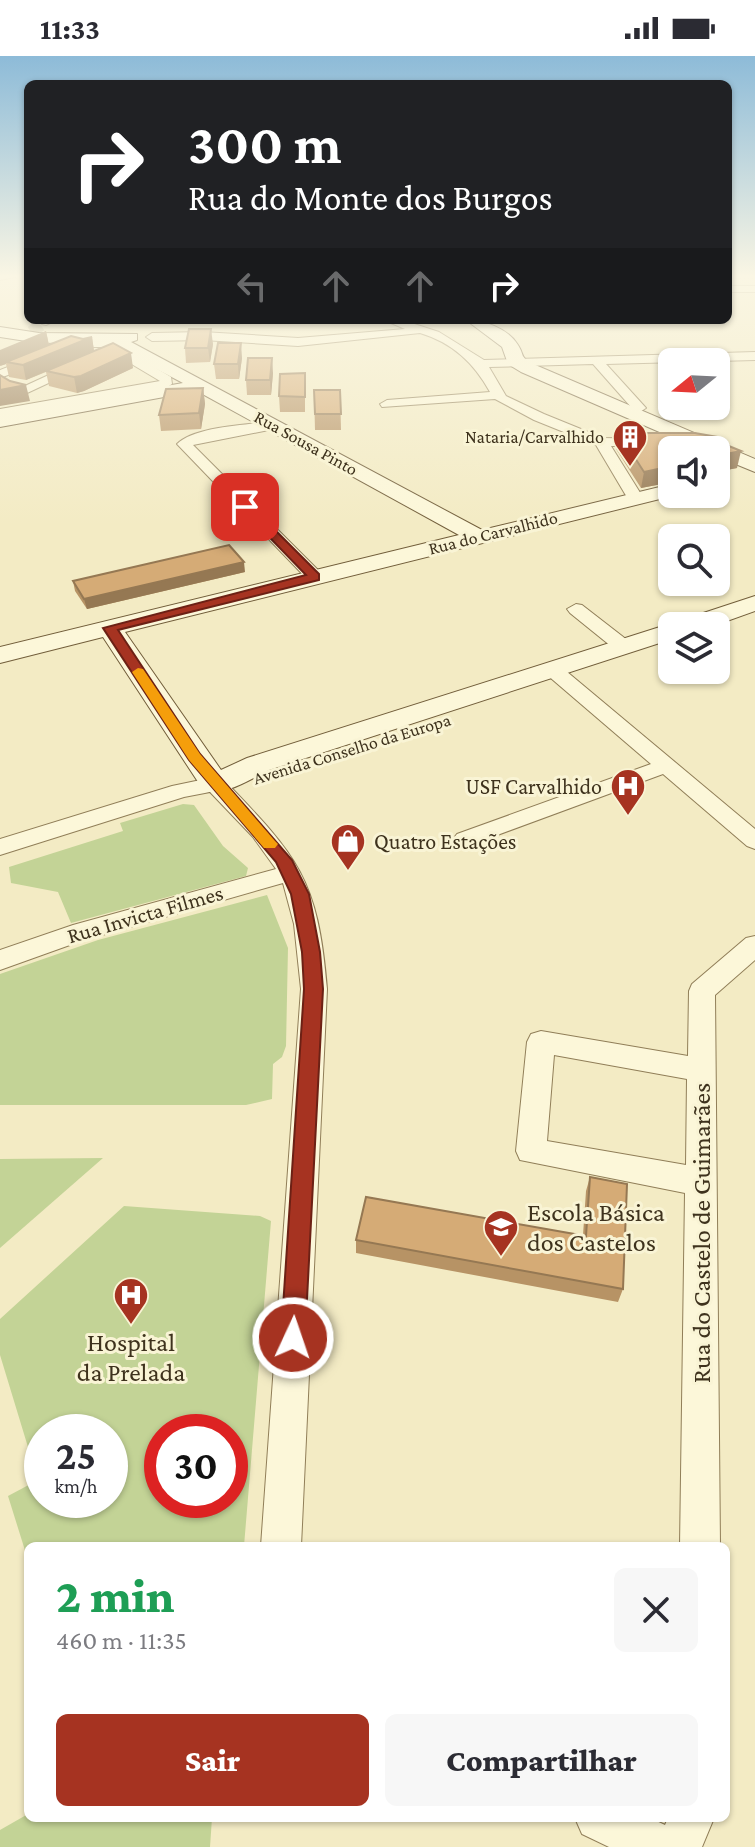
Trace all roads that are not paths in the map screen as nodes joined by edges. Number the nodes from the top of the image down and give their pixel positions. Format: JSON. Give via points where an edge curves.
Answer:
{"nodes":[{"id":1,"x":38,"y":359,"type":"tunnel mouth"},
{"id":2,"x":98,"y":359,"type":"edge"},
{"id":3,"x":135,"y":359,"type":"edge"},
{"id":4,"x":144,"y":359,"type":"edge"},
{"id":5,"x":473,"y":359,"type":"edge"},
{"id":6,"x":516,"y":359,"type":"edge"},
{"id":7,"x":673,"y":359,"type":"edge"},
{"id":8,"x":597,"y":361,"type":"junction"},
{"id":9,"x":518,"y":363,"type":"junction"},
{"id":10,"x":481,"y":364,"type":"junction"},
{"id":11,"x":144,"y":366,"type":"junction"},
{"id":12,"x":130,"y":372,"type":"edge"},
{"id":13,"x":0,"y":374,"type":"edge"},
{"id":14,"x":115,"y":379,"type":"edge"},
{"id":15,"x":0,"y":381,"type":"edge"},
{"id":16,"x":200,"y":385,"type":"junction"},
{"id":17,"x":20,"y":391,"type":"junction"},
{"id":18,"x":498,"y":395,"type":"junction"},
{"id":19,"x":58,"y":403,"type":"junction"},
{"id":20,"x":387,"y":404,"type":"dead end"},
{"id":21,"x":0,"y":413,"type":"edge"},
{"id":22,"x":632,"y":413,"type":"junction"},
{"id":23,"x":0,"y":421,"type":"edge"},
{"id":24,"x":274,"y":425,"type":"junction"},
{"id":25,"x":685,"y":436,"type":"edge"},
{"id":26,"x":601,"y":442,"type":"junction"},
{"id":27,"x":658,"y":442,"type":"edge"},
{"id":28,"x":730,"y":456,"type":"edge"},
{"id":29,"x":755,"y":468,"type":"edge"},
{"id":30,"x":730,"y":475,"type":"edge"},
{"id":31,"x":658,"y":494,"type":"edge"},
{"id":32,"x":636,"y":499,"type":"junction"},
{"id":33,"x":479,"y":537,"type":"junction"},
{"id":34,"x":315,"y":577,"type":"junction"},
{"id":35,"x":755,"y":603,"type":"edge"},
{"id":36,"x":576,"y":609,"type":"dead end"},
{"id":37,"x":729,"y":612,"type":"edge"},
{"id":38,"x":755,"y":617,"type":"edge"},
{"id":39,"x":730,"y":625,"type":"edge"},
{"id":40,"x":110,"y":628,"type":"junction"},
{"id":41,"x":658,"y":636,"type":"edge"},
{"id":42,"x":624,"y":647,"type":"junction"},
{"id":43,"x":658,"y":649,"type":"edge"},
{"id":44,"x":0,"y":655,"type":"edge"},
{"id":45,"x":559,"y":675,"type":"junction"},
{"id":46,"x":668,"y":765,"type":"junction"},
{"id":47,"x":215,"y":784,"type":"junction"},
{"id":48,"x":465,"y":839,"type":"dead end"},
{"id":49,"x":755,"y":841,"type":"edge"},
{"id":50,"x":0,"y":847,"type":"edge"},
{"id":51,"x":290,"y":873,"type":"junction"},
{"id":52,"x":755,"y":945,"type":"edge"},
{"id":53,"x":0,"y":960,"type":"edge"},
{"id":54,"x":700,"y":1070,"type":"junction"},
{"id":55,"x":701,"y":1182,"type":"junction"},
{"id":56,"x":281,"y":1542,"type":"edge"},
{"id":57,"x":700,"y":1542,"type":"edge"},
{"id":58,"x":607,"y":1822,"type":"edge"},
{"id":59,"x":689,"y":1822,"type":"edge"},
{"id":60,"x":660,"y":1847,"type":"edge"},
{"id":61,"x":679,"y":1847,"type":"edge"}],
"edges":[{"from":1,"to":13,"type":"street"},
{"from":2,"to":17,"type":"street"},
{"from":3,"to":11,"type":"street"},
{"from":4,"to":16,"type":"main road","name":"Rua Sousa Pinto"},
{"from":5,"to":10,"type":"street"},
{"from":6,"to":9,"type":"main road"},
{"from":7,"to":8,"type":"street"},
{"from":8,"to":9,"type":"street"},
{"from":8,"to":22,"type":"street","via":[[639,408]]},
{"from":9,"to":10,"type":"street"},
{"from":9,"to":22,"type":"main road"},
{"from":10,"to":18,"type":"street"},
{"from":11,"to":12,"type":"street"},
{"from":11,"to":19,"type":"street","via":[[166,384]]},
{"from":14,"to":19,"type":"street"},
{"from":15,"to":17,"type":"street"},
{"from":16,"to":23,"type":"main road"},
{"from":16,"to":24,"type":"main road","name":"Rua Sousa Pinto"},
{"from":17,"to":19,"type":"street"},
{"from":18,"to":20,"type":"street"},
{"from":18,"to":26,"type":"street"},
{"from":19,"to":21,"type":"street"},
{"from":22,"to":25,"type":"main road"},
{"from":24,"to":33,"type":"main road","name":"Rua Sousa Pinto"},
{"from":24,"to":34,"type":"street","via":[[202,435],[184,444]]},
{"from":26,"to":27,"type":"street"},
{"from":26,"to":32,"type":"street"},
{"from":28,"to":29,"type":"main road"},
{"from":29,"to":30,"type":"main road"},
{"from":31,"to":32,"type":"main road","name":"Rua do Carvalhido"},
{"from":32,"to":33,"type":"main road","name":"Rua do Carvalhido"},
{"from":33,"to":34,"type":"main road","name":"Rua do Carvalhido"},
{"from":34,"to":40,"type":"main road","name":"Rua do Carvalhido"},
{"from":35,"to":37,"type":"main road"},
{"from":36,"to":42,"type":"street"},
{"from":38,"to":39,"type":"main road"},
{"from":40,"to":44,"type":"main road","name":"Rua do Carvalhido"},
{"from":40,"to":47,"type":"main road"},
{"from":41,"to":42,"type":"main road","name":"Avenida Conselho da Europa"},
{"from":42,"to":45,"type":"main road","name":"Avenida Conselho da Europa"},
{"from":43,"to":45,"type":"main road","name":"Avenida Conselho da Europa"},
{"from":45,"to":46,"type":"street"},
{"from":45,"to":47,"type":"main road","name":"Avenida Conselho da Europa","via":[[258,764]]},
{"from":46,"to":48,"type":"street"},
{"from":46,"to":49,"type":"street"},
{"from":47,"to":50,"type":"street"},
{"from":47,"to":51,"type":"street"},
{"from":51,"to":53,"type":"street","name":"Rua Invicta Filmes"},
{"from":51,"to":56,"type":"street","via":[[300,894],[314,989]]},
{"from":52,"to":54,"type":"street","name":"Rua do Castelo de Guimarães","via":[[702,991]]},
{"from":54,"to":55,"type":"street","name":"Rua do Castelo de Guimarães"},
{"from":54,"to":55,"type":"street","via":[[541,1042],[531,1151]]},
{"from":55,"to":57,"type":"street","name":"Rua do Castelo de Guimarães"},
{"from":58,"to":60,"type":"street"},
{"from":59,"to":61,"type":"street"}]}
